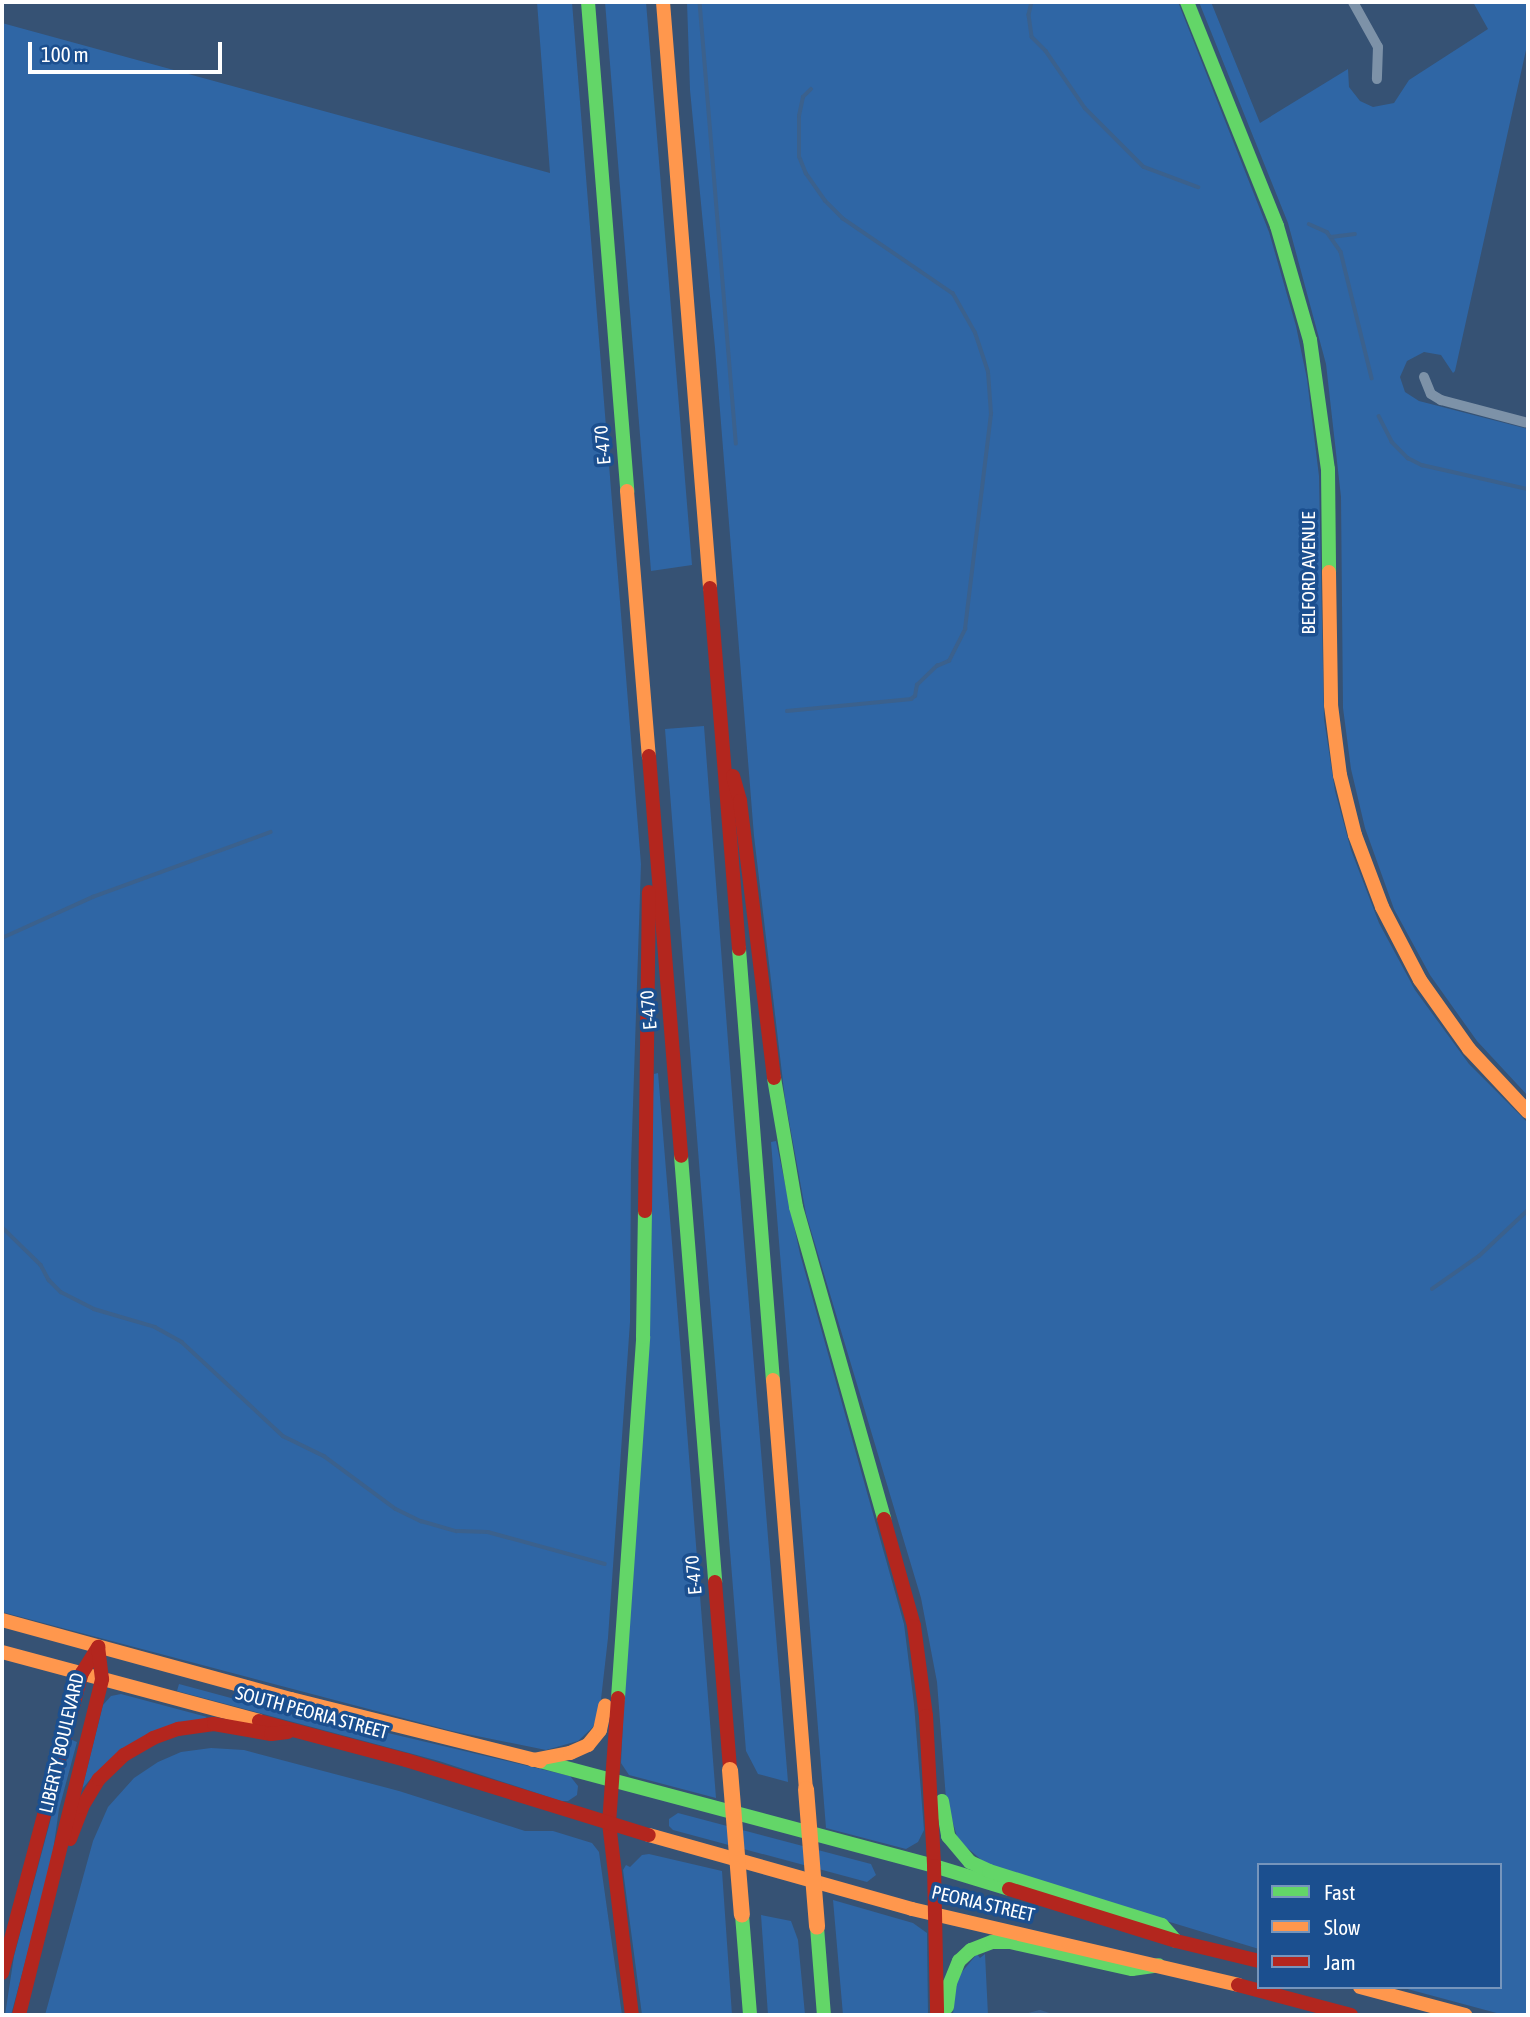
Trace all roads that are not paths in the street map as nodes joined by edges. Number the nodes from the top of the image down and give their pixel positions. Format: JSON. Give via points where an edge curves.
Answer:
{"nodes":[{"id":1,"x":588,"y":2,"type":"edge"},
{"id":2,"x":663,"y":2,"type":"edge"},
{"id":3,"x":1187,"y":2,"type":"edge"},
{"id":4,"x":1353,"y":2,"type":"edge"},
{"id":5,"x":1377,"y":79,"type":"dead end"},
{"id":6,"x":1424,"y":377,"type":"dead end"},
{"id":7,"x":1528,"y":424,"type":"edge"},
{"id":8,"x":723,"y":741,"type":"junction"},
{"id":9,"x":653,"y":795,"type":"junction"},
{"id":10,"x":1528,"y":1112,"type":"edge"},
{"id":11,"x":2,"y":1620,"type":"edge"},
{"id":12,"x":98,"y":1647,"type":"junction"},
{"id":13,"x":2,"y":1652,"type":"edge"},
{"id":14,"x":619,"y":1656,"type":"junction"},
{"id":15,"x":82,"y":1673,"type":"junction"},
{"id":16,"x":102,"y":1679,"type":"junction"},
{"id":17,"x":926,"y":1716,"type":"junction"},
{"id":18,"x":297,"y":1730,"type":"junction"},
{"id":19,"x":533,"y":1760,"type":"junction"},
{"id":20,"x":611,"y":1779,"type":"junction"},
{"id":21,"x":609,"y":1824,"type":"junction"},
{"id":22,"x":934,"y":1866,"type":"junction"},
{"id":23,"x":57,"y":1869,"type":"junction"},
{"id":24,"x":936,"y":1915,"type":"junction"},
{"id":25,"x":1175,"y":1941,"type":"junction"},
{"id":26,"x":1257,"y":1961,"type":"edge"},
{"id":27,"x":1159,"y":1965,"type":"junction"},
{"id":28,"x":2,"y":1973,"type":"edge"},
{"id":29,"x":1368,"y":1989,"type":"edge"},
{"id":30,"x":19,"y":2015,"type":"edge"},
{"id":31,"x":632,"y":2015,"type":"edge"},
{"id":32,"x":750,"y":2015,"type":"edge"},
{"id":33,"x":824,"y":2015,"type":"edge"},
{"id":34,"x":937,"y":2015,"type":"edge"},
{"id":35,"x":947,"y":2015,"type":"edge"},
{"id":36,"x":1351,"y":2015,"type":"edge"},
{"id":37,"x":1465,"y":2015,"type":"edge"}],
"edges":[{"from":1,"to":9,"type":"main road","name":"E-470"},
{"from":2,"to":8,"type":"main road"},
{"from":3,"to":10,"type":"main road","name":"BELFORD AVENUE","via":[[1277,226],[1310,340],[1328,469],[1331,705],[1340,775],[1360,850],[1389,922],[1424,987],[1469,1049]]},
{"from":4,"to":5,"type":"street","via":[[1378,47]]},
{"from":6,"to":7,"type":"street","via":[[1429,391],[1441,400]]},
{"from":8,"to":17,"type":"main road","via":[[740,801],[779,1118],[796,1207],[908,1600]]},
{"from":8,"to":33,"type":"main road","bridge":true},
{"from":9,"to":14,"type":"main road","via":[[645,1023],[643,1337]]},
{"from":9,"to":32,"type":"main road","name":"E-470","bridge":true},
{"from":11,"to":12,"type":"main road","name":"SOUTH PEORIA STREET"},
{"from":12,"to":15,"type":"main road","name":"LIBERTY BOULEVARD"},
{"from":12,"to":16,"type":"main road","name":"LIBERTY BOULEVARD"},
{"from":12,"to":19,"type":"main road","name":"SOUTH PEORIA STREET"},
{"from":13,"to":15,"type":"main road","name":"SOUTH PEORIA STREET"},
{"from":14,"to":19,"type":"main road","via":[[608,1678],[598,1735],[574,1751]]},
{"from":14,"to":20,"type":"main road"},
{"from":15,"to":16,"type":"main road","name":"SOUTH PEORIA STREET"},
{"from":15,"to":28,"type":"main road","name":"LIBERTY BOULEVARD"},
{"from":16,"to":18,"type":"main road","name":"SOUTH PEORIA STREET"},
{"from":16,"to":23,"type":"main road","name":"LIBERTY BOULEVARD","via":[[67,1810]]},
{"from":17,"to":22,"type":"main road"},
{"from":17,"to":25,"type":"main road","via":[[939,1760],[945,1827],[965,1858],[983,1870],[1162,1925]]},
{"from":18,"to":21,"type":"main road","name":"SOUTH PEORIA STREET"},
{"from":18,"to":23,"type":"main road","via":[[271,1734],[233,1725],[200,1725],[165,1733],[135,1748],[94,1785]]},
{"from":19,"to":20,"type":"main road","name":"SOUTH PEORIA STREET"},
{"from":20,"to":21,"type":"main road"},
{"from":20,"to":22,"type":"main road","name":"PEORIA STREET"},
{"from":21,"to":24,"type":"main road","name":"PEORIA STREET"},
{"from":21,"to":31,"type":"main road"},
{"from":22,"to":24,"type":"main road"},
{"from":22,"to":25,"type":"main road","name":"PEORIA STREET"},
{"from":23,"to":30,"type":"main road","name":"LIBERTY BOULEVARD"},
{"from":24,"to":27,"type":"main road","name":"PEORIA STREET"},
{"from":24,"to":34,"type":"main road"},
{"from":25,"to":26,"type":"main road","name":"PEORIA STREET"},
{"from":27,"to":35,"type":"main road","via":[[1132,1969],[1010,1942],[986,1943],[971,1950],[956,1968],[948,1989]]},
{"from":27,"to":36,"type":"main road","name":"PEORIA STREET"},
{"from":29,"to":37,"type":"main road"}]}
